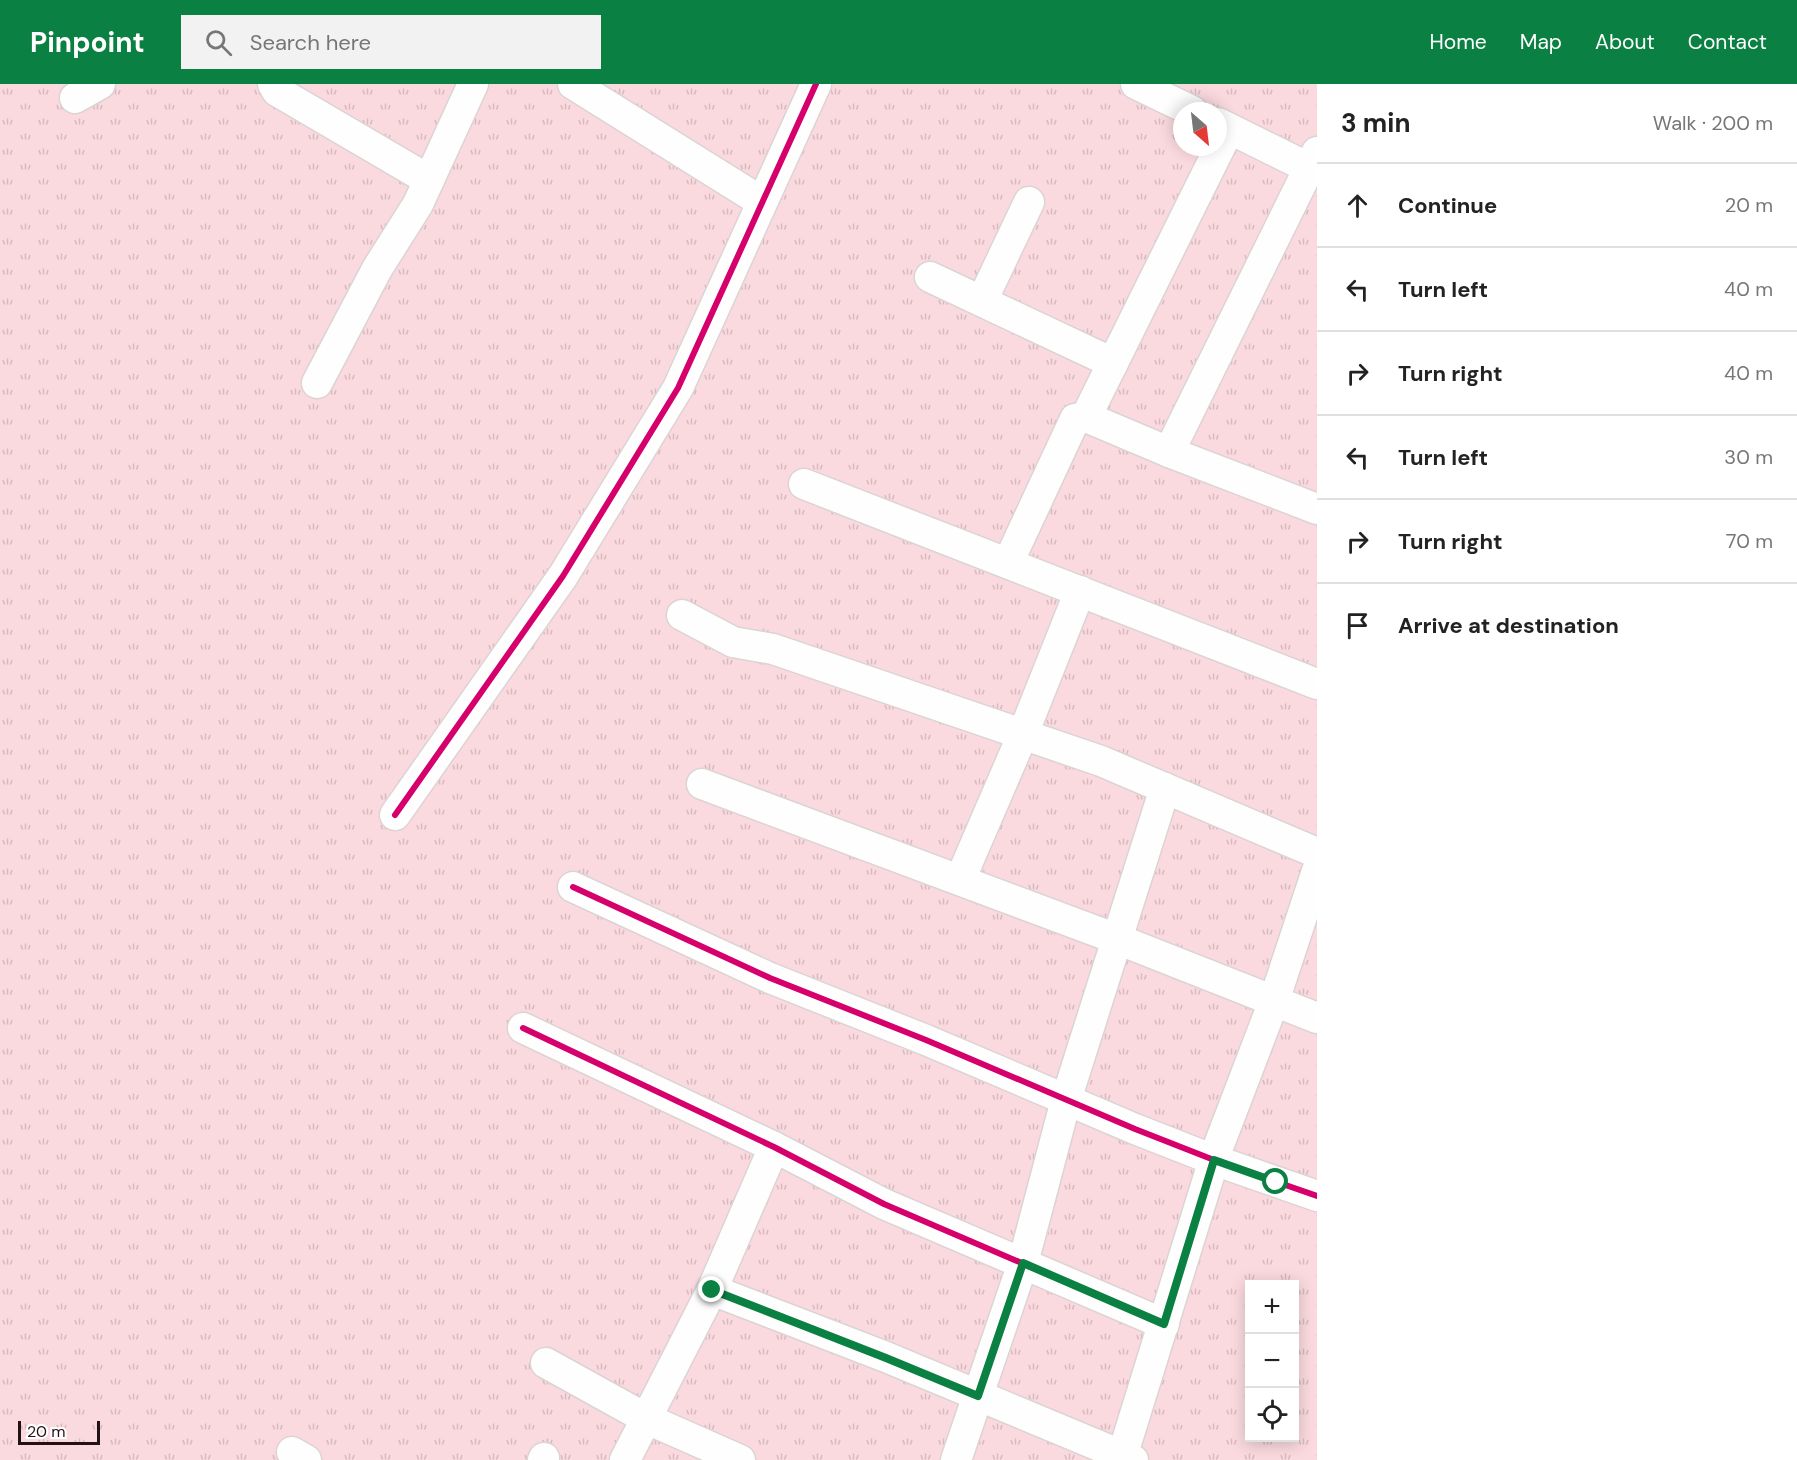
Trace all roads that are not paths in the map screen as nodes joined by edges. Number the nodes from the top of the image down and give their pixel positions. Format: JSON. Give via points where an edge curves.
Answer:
{"nodes":[{"id":1,"x":273,"y":84,"type":"edge"},
{"id":2,"x":473,"y":84,"type":"edge"},
{"id":3,"x":573,"y":84,"type":"edge"},
{"id":4,"x":816,"y":84,"type":"edge"},
{"id":5,"x":1136,"y":84,"type":"edge"},
{"id":6,"x":1173,"y":102,"type":"edge"},
{"id":7,"x":1227,"y":127,"type":"edge"},
{"id":8,"x":1210,"y":156,"type":"edge"},
{"id":9,"x":1312,"y":168,"type":"edge"},
{"id":10,"x":429,"y":180,"type":"junction"},
{"id":11,"x":762,"y":202,"type":"junction"},
{"id":12,"x":1029,"y":202,"type":"dead end"},
{"id":13,"x":930,"y":277,"type":"dead end"},
{"id":14,"x":982,"y":301,"type":"junction"},
{"id":15,"x":1113,"y":363,"type":"junction"},
{"id":16,"x":317,"y":383,"type":"dead end"},
{"id":17,"x":1086,"y":417,"type":"junction"},
{"id":18,"x":1169,"y":453,"type":"junction"},
{"id":19,"x":804,"y":484,"type":"dead end"},
{"id":20,"x":1317,"y":509,"type":"edge"},
{"id":21,"x":1008,"y":563,"type":"junction"},
{"id":22,"x":1080,"y":591,"type":"junction"},
{"id":23,"x":682,"y":615,"type":"dead end"},
{"id":24,"x":1317,"y":684,"type":"edge"},
{"id":25,"x":1023,"y":734,"type":"junction"},
{"id":26,"x":702,"y":784,"type":"dead end"},
{"id":27,"x":1165,"y":788,"type":"junction"},
{"id":28,"x":395,"y":815,"type":"dead end"},
{"id":29,"x":1317,"y":853,"type":"edge"},
{"id":30,"x":1317,"y":871,"type":"edge"},
{"id":31,"x":960,"y":880,"type":"junction"},
{"id":32,"x":573,"y":887,"type":"dead end"},
{"id":33,"x":1117,"y":939,"type":"junction"},
{"id":34,"x":1274,"y":1001,"type":"junction"},
{"id":35,"x":1317,"y":1018,"type":"edge"},
{"id":36,"x":523,"y":1028,"type":"dead end"},
{"id":37,"x":1066,"y":1100,"type":"junction"},
{"id":38,"x":774,"y":1147,"type":"junction"},
{"id":39,"x":1214,"y":1160,"type":"junction"},
{"id":40,"x":1317,"y":1196,"type":"edge"},
{"id":41,"x":1023,"y":1263,"type":"junction"},
{"id":42,"x":712,"y":1290,"type":"junction"},
{"id":43,"x":1164,"y":1324,"type":"junction"},
{"id":44,"x":546,"y":1363,"type":"dead end"},
{"id":45,"x":978,"y":1396,"type":"junction"},
{"id":46,"x":647,"y":1419,"type":"junction"},
{"id":47,"x":1126,"y":1458,"type":"edge"},
{"id":48,"x":625,"y":1460,"type":"edge"},
{"id":49,"x":740,"y":1460,"type":"edge"},
{"id":50,"x":956,"y":1460,"type":"edge"}],
"edges":[{"from":1,"to":10,"type":"street","via":[[277,90]]},
{"from":2,"to":10,"type":"street"},
{"from":3,"to":11,"type":"street"},
{"from":4,"to":11,"type":"street"},
{"from":5,"to":6,"type":"street"},
{"from":7,"to":9,"type":"street"},
{"from":8,"to":15,"type":"street"},
{"from":9,"to":18,"type":"street"},
{"from":10,"to":16,"type":"street"},
{"from":11,"to":28,"type":"street","via":[[678,388],[563,576]]},
{"from":12,"to":14,"type":"street"},
{"from":13,"to":14,"type":"street"},
{"from":14,"to":15,"type":"street"},
{"from":15,"to":17,"type":"street"},
{"from":17,"to":18,"type":"street"},
{"from":17,"to":21,"type":"street","via":[[1075,418]]},
{"from":18,"to":20,"type":"street"},
{"from":19,"to":21,"type":"street"},
{"from":21,"to":22,"type":"street"},
{"from":22,"to":24,"type":"street"},
{"from":22,"to":25,"type":"street"},
{"from":23,"to":25,"type":"street","via":[[733,642],[772,649]]},
{"from":25,"to":27,"type":"street"},
{"from":25,"to":31,"type":"street"},
{"from":26,"to":31,"type":"street"},
{"from":27,"to":29,"type":"street"},
{"from":27,"to":33,"type":"street"},
{"from":30,"to":34,"type":"street"},
{"from":31,"to":33,"type":"street"},
{"from":32,"to":37,"type":"street","via":[[770,978]]},
{"from":33,"to":34,"type":"street"},
{"from":33,"to":37,"type":"street"},
{"from":34,"to":35,"type":"street"},
{"from":34,"to":39,"type":"street"},
{"from":36,"to":38,"type":"street"},
{"from":37,"to":39,"type":"street"},
{"from":37,"to":41,"type":"street"},
{"from":38,"to":41,"type":"street","via":[[884,1204]]},
{"from":38,"to":42,"type":"street"},
{"from":39,"to":40,"type":"street"},
{"from":39,"to":43,"type":"street"},
{"from":41,"to":43,"type":"street"},
{"from":41,"to":45,"type":"street"},
{"from":42,"to":45,"type":"street"},
{"from":42,"to":46,"type":"street"},
{"from":43,"to":47,"type":"street"},
{"from":44,"to":46,"type":"street"},
{"from":45,"to":47,"type":"street"},
{"from":45,"to":50,"type":"street"},
{"from":46,"to":48,"type":"street"},
{"from":46,"to":49,"type":"street"}]}
